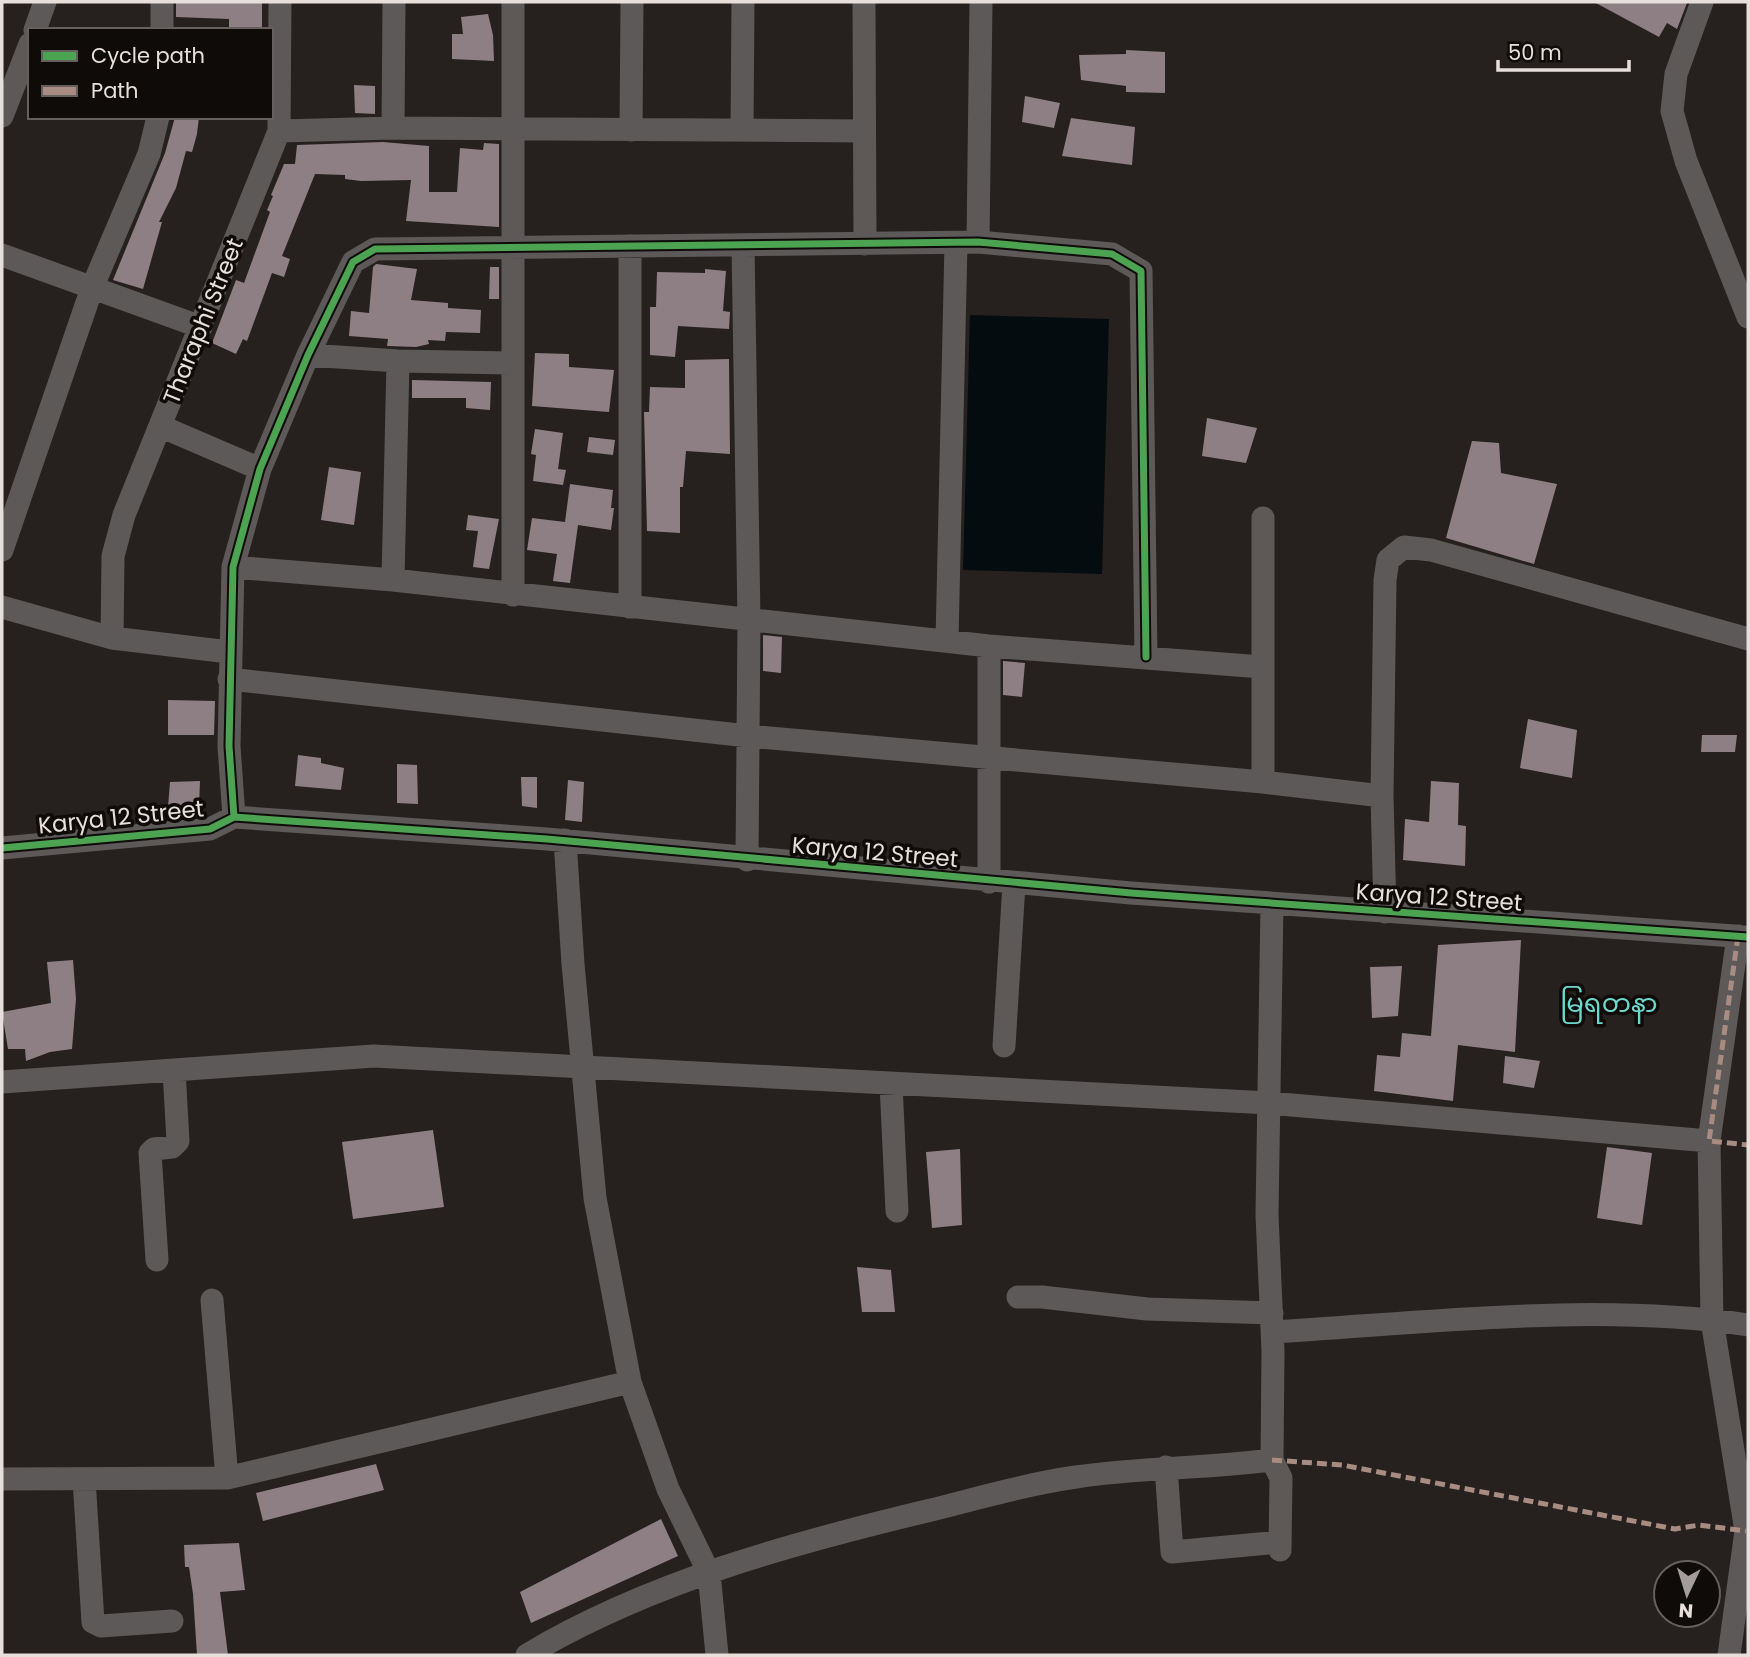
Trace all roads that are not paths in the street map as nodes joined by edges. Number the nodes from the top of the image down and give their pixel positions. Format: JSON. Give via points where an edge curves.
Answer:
{"nodes":[{"id":1,"x":45,"y":2,"type":"edge"},
{"id":2,"x":162,"y":2,"type":"edge"},
{"id":3,"x":280,"y":2,"type":"edge"},
{"id":4,"x":394,"y":2,"type":"edge"},
{"id":5,"x":513,"y":2,"type":"edge"},
{"id":6,"x":632,"y":2,"type":"edge"},
{"id":7,"x":743,"y":2,"type":"edge"},
{"id":8,"x":864,"y":2,"type":"edge"},
{"id":9,"x":981,"y":2,"type":"edge"},
{"id":10,"x":1702,"y":2,"type":"edge"},
{"id":11,"x":36,"y":28,"type":"edge"},
{"id":12,"x":162,"y":28,"type":"edge"},
{"id":13,"x":28,"y":49,"type":"edge"},
{"id":14,"x":2,"y":116,"type":"edge"},
{"id":15,"x":158,"y":119,"type":"edge"},
{"id":16,"x":393,"y":128,"type":"junction"},
{"id":17,"x":512,"y":129,"type":"junction"},
{"id":18,"x":631,"y":130,"type":"junction"},
{"id":19,"x":742,"y":130,"type":"junction"},
{"id":20,"x":279,"y":131,"type":"junction"},
{"id":21,"x":864,"y":131,"type":"junction"},
{"id":22,"x":967,"y":242,"type":"junction"},
{"id":23,"x":865,"y":244,"type":"junction"},
{"id":24,"x":743,"y":245,"type":"junction"},
{"id":25,"x":630,"y":246,"type":"junction"},
{"id":26,"x":512,"y":247,"type":"junction"},
{"id":27,"x":2,"y":255,"type":"edge"},
{"id":28,"x":92,"y":288,"type":"junction"},
{"id":29,"x":1748,"y":317,"type":"edge"},
{"id":30,"x":201,"y":327,"type":"junction"},
{"id":31,"x":308,"y":355,"type":"junction"},
{"id":32,"x":398,"y":361,"type":"junction"},
{"id":33,"x":513,"y":363,"type":"junction"},
{"id":34,"x":160,"y":426,"type":"junction"},
{"id":35,"x":260,"y":469,"type":"junction"},
{"id":36,"x":1263,"y":518,"type":"dead end"},
{"id":37,"x":2,"y":550,"type":"edge"},
{"id":38,"x":233,"y":566,"type":"junction"},
{"id":39,"x":393,"y":580,"type":"junction"},
{"id":40,"x":513,"y":595,"type":"junction"},
{"id":41,"x":2,"y":607,"type":"edge"},
{"id":42,"x":630,"y":607,"type":"junction"},
{"id":43,"x":749,"y":620,"type":"junction"},
{"id":44,"x":112,"y":638,"type":"junction"},
{"id":45,"x":1748,"y":639,"type":"edge"},
{"id":46,"x":947,"y":641,"type":"junction"},
{"id":47,"x":989,"y":646,"type":"junction"},
{"id":48,"x":229,"y":652,"type":"junction"},
{"id":49,"x":1146,"y":657,"type":"junction"},
{"id":50,"x":1262,"y":667,"type":"junction"},
{"id":51,"x":229,"y":679,"type":"junction"},
{"id":52,"x":748,"y":736,"type":"junction"},
{"id":53,"x":989,"y":757,"type":"junction"},
{"id":54,"x":1263,"y":782,"type":"junction"},
{"id":55,"x":1382,"y":796,"type":"junction"},
{"id":56,"x":234,"y":817,"type":"junction"},
{"id":57,"x":565,"y":840,"type":"junction"},
{"id":58,"x":2,"y":848,"type":"edge"},
{"id":59,"x":747,"y":860,"type":"junction"},
{"id":60,"x":989,"y":882,"type":"junction"},
{"id":61,"x":1014,"y":884,"type":"junction"},
{"id":62,"x":1272,"y":904,"type":"junction"},
{"id":63,"x":1385,"y":912,"type":"junction"},
{"id":64,"x":1743,"y":937,"type":"edge"},
{"id":65,"x":1004,"y":1046,"type":"dead end"},
{"id":66,"x":584,"y":1068,"type":"junction"},
{"id":67,"x":174,"y":1070,"type":"junction"},
{"id":68,"x":2,"y":1082,"type":"edge"},
{"id":69,"x":891,"y":1084,"type":"junction"},
{"id":70,"x":1269,"y":1104,"type":"junction"},
{"id":71,"x":1709,"y":1141,"type":"junction"},
{"id":72,"x":897,"y":1211,"type":"dead end"},
{"id":73,"x":156,"y":1260,"type":"dead end"},
{"id":74,"x":1018,"y":1297,"type":"dead end"},
{"id":75,"x":212,"y":1300,"type":"dead end"},
{"id":76,"x":1712,"y":1320,"type":"junction"},
{"id":77,"x":1272,"y":1322,"type":"junction"},
{"id":78,"x":1748,"y":1325,"type":"edge"},
{"id":79,"x":630,"y":1382,"type":"junction"},
{"id":80,"x":1272,"y":1460,"type":"junction"},
{"id":81,"x":1166,"y":1467,"type":"junction"},
{"id":82,"x":227,"y":1478,"type":"junction"},
{"id":83,"x":2,"y":1479,"type":"edge"},
{"id":84,"x":84,"y":1479,"type":"junction"},
{"id":85,"x":1747,"y":1532,"type":"edge"},
{"id":86,"x":709,"y":1573,"type":"junction"},
{"id":87,"x":172,"y":1621,"type":"dead end"},
{"id":88,"x":527,"y":1655,"type":"edge"},
{"id":89,"x":718,"y":1655,"type":"edge"},
{"id":90,"x":1729,"y":1655,"type":"edge"}],
"edges":[{"from":1,"to":11,"type":"street"},
{"from":2,"to":12,"type":"street"},
{"from":3,"to":20,"type":"street","name":"Tharaphi Street"},
{"from":4,"to":16,"type":"street"},
{"from":5,"to":17,"type":"street"},
{"from":6,"to":18,"type":"street"},
{"from":7,"to":19,"type":"street"},
{"from":8,"to":21,"type":"street"},
{"from":9,"to":22,"type":"street"},
{"from":10,"to":29,"type":"street","via":[[1676,74],[1672,111],[1686,161]]},
{"from":13,"to":14,"type":"street"},
{"from":15,"to":28,"type":"street","via":[[149,154]]},
{"from":16,"to":17,"type":"street"},
{"from":16,"to":20,"type":"street"},
{"from":17,"to":18,"type":"street"},
{"from":17,"to":26,"type":"street"},
{"from":18,"to":19,"type":"street"},
{"from":19,"to":21,"type":"street"},
{"from":20,"to":30,"type":"street","name":"Tharaphi Street"},
{"from":21,"to":23,"type":"street"},
{"from":22,"to":23,"type":"street"},
{"from":22,"to":46,"type":"street"},
{"from":22,"to":49,"type":"street","via":[[1112,254],[1141,271]]},
{"from":23,"to":24,"type":"street"},
{"from":24,"to":25,"type":"street"},
{"from":24,"to":43,"type":"street"},
{"from":25,"to":26,"type":"street"},
{"from":25,"to":42,"type":"street"},
{"from":26,"to":31,"type":"street","via":[[375,249],[353,262]]},
{"from":26,"to":33,"type":"street"},
{"from":27,"to":28,"type":"street"},
{"from":28,"to":30,"type":"street"},
{"from":28,"to":37,"type":"street"},
{"from":30,"to":34,"type":"street","name":"Tharaphi Street"},
{"from":31,"to":32,"type":"street"},
{"from":31,"to":35,"type":"street"},
{"from":32,"to":33,"type":"street"},
{"from":32,"to":39,"type":"street"},
{"from":33,"to":40,"type":"street"},
{"from":34,"to":35,"type":"street"},
{"from":34,"to":44,"type":"street","name":"Tharaphi Street","via":[[124,514],[113,555]]},
{"from":35,"to":38,"type":"street"},
{"from":36,"to":50,"type":"street"},
{"from":38,"to":39,"type":"street"},
{"from":38,"to":48,"type":"street"},
{"from":39,"to":40,"type":"street"},
{"from":40,"to":42,"type":"street"},
{"from":41,"to":44,"type":"street"},
{"from":42,"to":43,"type":"street"},
{"from":43,"to":46,"type":"street"},
{"from":43,"to":52,"type":"street"},
{"from":44,"to":48,"type":"street"},
{"from":45,"to":55,"type":"street","via":[[1431,550],[1404,547],[1388,560],[1385,580]]},
{"from":46,"to":47,"type":"street"},
{"from":47,"to":49,"type":"street"},
{"from":47,"to":53,"type":"street"},
{"from":48,"to":51,"type":"street"},
{"from":49,"to":50,"type":"street"},
{"from":50,"to":54,"type":"street"},
{"from":51,"to":52,"type":"street"},
{"from":51,"to":56,"type":"street"},
{"from":52,"to":53,"type":"street"},
{"from":52,"to":59,"type":"street"},
{"from":53,"to":54,"type":"street"},
{"from":53,"to":60,"type":"street"},
{"from":54,"to":55,"type":"street"},
{"from":55,"to":63,"type":"street"},
{"from":56,"to":57,"type":"street","name":"Karya 12 Street"},
{"from":56,"to":58,"type":"street","name":"Karya 12 Street","via":[[210,829]]},
{"from":57,"to":59,"type":"street","name":"Karya 12 Street"},
{"from":57,"to":66,"type":"street"},
{"from":59,"to":60,"type":"street","name":"Karya 12 Street"},
{"from":60,"to":61,"type":"street","name":"Karya 12 Street"},
{"from":61,"to":62,"type":"street","name":"Karya 12 Street"},
{"from":61,"to":65,"type":"street"},
{"from":62,"to":63,"type":"street","name":"Karya 12 Street"},
{"from":62,"to":70,"type":"street"},
{"from":63,"to":64,"type":"street","name":"Karya 12 Street"},
{"from":64,"to":71,"type":"street"},
{"from":66,"to":67,"type":"street","via":[[374,1056]]},
{"from":66,"to":69,"type":"street"},
{"from":66,"to":79,"type":"street","via":[[595,1198]]},
{"from":67,"to":68,"type":"street"},
{"from":67,"to":73,"type":"street","via":[[178,1141],[172,1147],[154,1149],[150,1156]]},
{"from":69,"to":70,"type":"street"},
{"from":69,"to":72,"type":"street"},
{"from":70,"to":71,"type":"street"},
{"from":70,"to":77,"type":"street","via":[[1267,1215]]},
{"from":71,"to":76,"type":"street"},
{"from":74,"to":77,"type":"street"},
{"from":75,"to":82,"type":"street"},
{"from":76,"to":77,"type":"street","via":[[1597,1316]]},
{"from":76,"to":78,"type":"street"},
{"from":76,"to":85,"type":"street"},
{"from":77,"to":80,"type":"street"},
{"from":79,"to":82,"type":"street"},
{"from":79,"to":86,"type":"street","via":[[668,1489]]},
{"from":80,"to":81,"type":"street","via":[[1214,1468]]},
{"from":80,"to":81,"type":"street","via":[[1281,1478],[1280,1546],[1172,1552]]},
{"from":81,"to":86,"type":"street","via":[[1021,1488],[834,1534]]},
{"from":82,"to":84,"type":"street"},
{"from":83,"to":84,"type":"street"},
{"from":84,"to":87,"type":"street","via":[[93,1622],[101,1626]]},
{"from":85,"to":90,"type":"street"},
{"from":86,"to":88,"type":"street","via":[[607,1614]]},
{"from":86,"to":89,"type":"street"}]}
